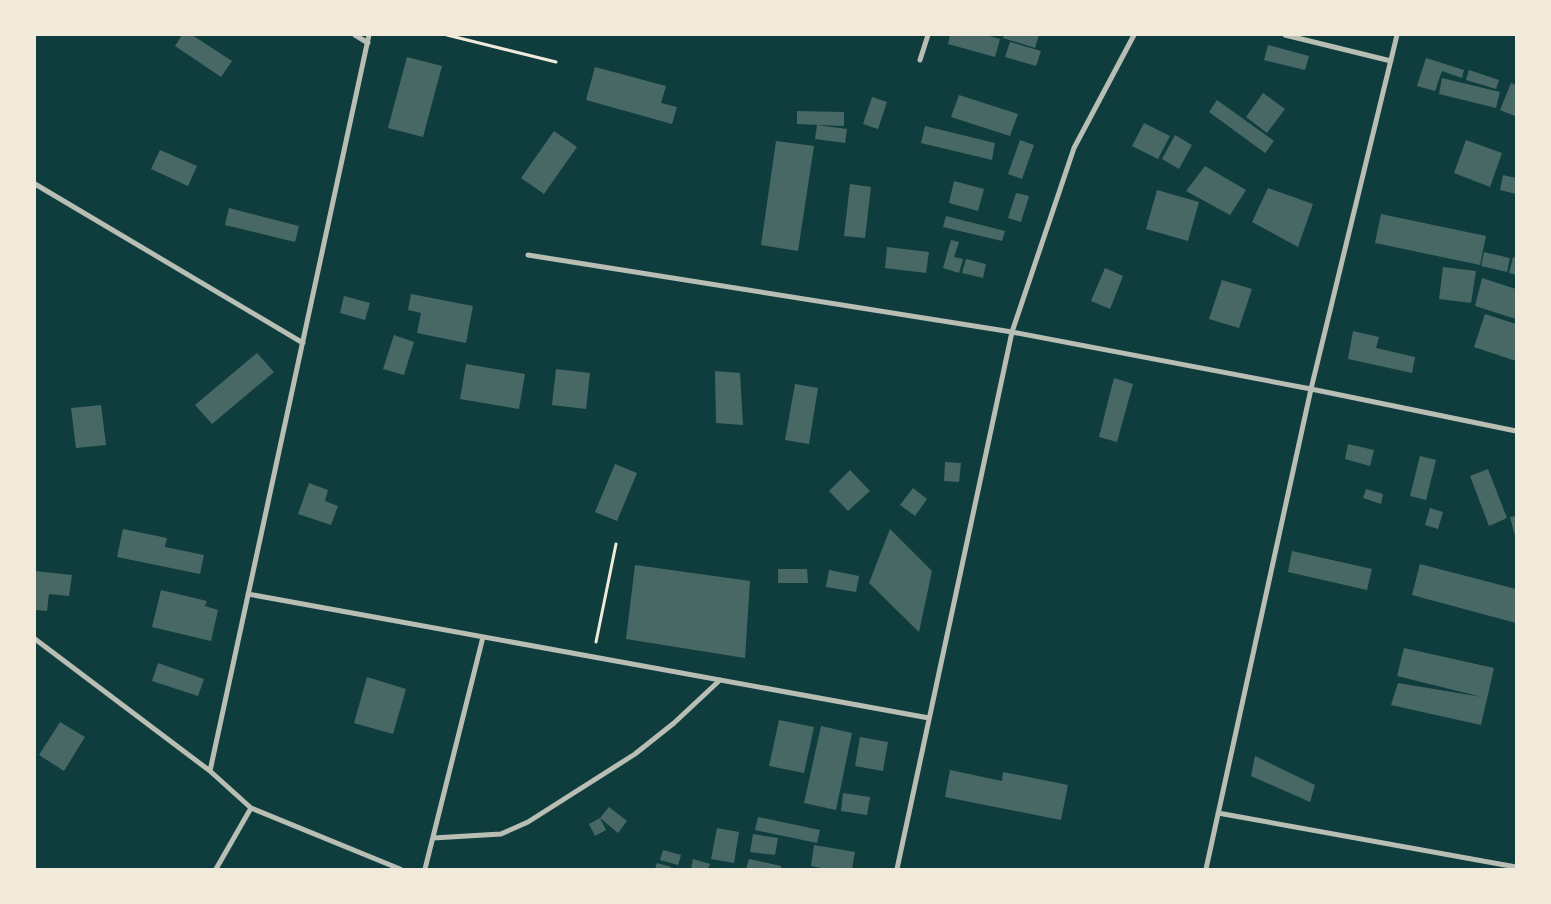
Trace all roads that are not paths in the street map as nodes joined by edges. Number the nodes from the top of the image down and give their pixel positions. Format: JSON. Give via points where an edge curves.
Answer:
{"nodes":[{"id":1,"x":355,"y":35,"type":"edge"},
{"id":2,"x":369,"y":35,"type":"edge"},
{"id":3,"x":928,"y":35,"type":"edge"},
{"id":4,"x":1134,"y":35,"type":"edge"},
{"id":5,"x":1285,"y":35,"type":"edge"},
{"id":6,"x":1397,"y":35,"type":"edge"},
{"id":7,"x":368,"y":43,"type":"junction"},
{"id":8,"x":920,"y":60,"type":"dead end"},
{"id":9,"x":1391,"y":61,"type":"junction"},
{"id":10,"x":35,"y":184,"type":"edge"},
{"id":11,"x":528,"y":255,"type":"dead end"},
{"id":12,"x":1012,"y":332,"type":"junction"},
{"id":13,"x":303,"y":343,"type":"junction"},
{"id":14,"x":1311,"y":389,"type":"junction"},
{"id":15,"x":1516,"y":431,"type":"edge"},
{"id":16,"x":248,"y":594,"type":"junction"},
{"id":17,"x":483,"y":637,"type":"junction"},
{"id":18,"x":35,"y":638,"type":"edge"},
{"id":19,"x":720,"y":680,"type":"junction"},
{"id":20,"x":930,"y":718,"type":"junction"},
{"id":21,"x":210,"y":771,"type":"junction"},
{"id":22,"x":251,"y":808,"type":"junction"},
{"id":23,"x":1218,"y":813,"type":"junction"},
{"id":24,"x":433,"y":838,"type":"junction"},
{"id":25,"x":1516,"y":866,"type":"edge"},
{"id":26,"x":216,"y":869,"type":"edge"},
{"id":27,"x":400,"y":869,"type":"edge"},
{"id":28,"x":425,"y":869,"type":"edge"},
{"id":29,"x":897,"y":869,"type":"edge"},
{"id":30,"x":1206,"y":869,"type":"edge"}],
"edges":[{"from":1,"to":7,"type":"street"},
{"from":2,"to":7,"type":"street"},
{"from":3,"to":8,"type":"street"},
{"from":4,"to":12,"type":"street","via":[[1074,148]]},
{"from":5,"to":9,"type":"street"},
{"from":6,"to":9,"type":"street"},
{"from":7,"to":13,"type":"street"},
{"from":9,"to":14,"type":"street"},
{"from":10,"to":13,"type":"street"},
{"from":11,"to":12,"type":"street"},
{"from":12,"to":14,"type":"street"},
{"from":12,"to":20,"type":"street"},
{"from":13,"to":16,"type":"street"},
{"from":14,"to":15,"type":"street"},
{"from":14,"to":23,"type":"street"},
{"from":16,"to":17,"type":"street"},
{"from":16,"to":21,"type":"street"},
{"from":17,"to":19,"type":"street"},
{"from":17,"to":24,"type":"street"},
{"from":18,"to":21,"type":"street"},
{"from":19,"to":20,"type":"street"},
{"from":19,"to":24,"type":"street","via":[[635,754],[528,822],[501,834]]},
{"from":20,"to":29,"type":"street"},
{"from":21,"to":22,"type":"street"},
{"from":22,"to":26,"type":"street"},
{"from":22,"to":27,"type":"street"},
{"from":23,"to":25,"type":"street"},
{"from":23,"to":30,"type":"street"},
{"from":24,"to":28,"type":"street"}]}
